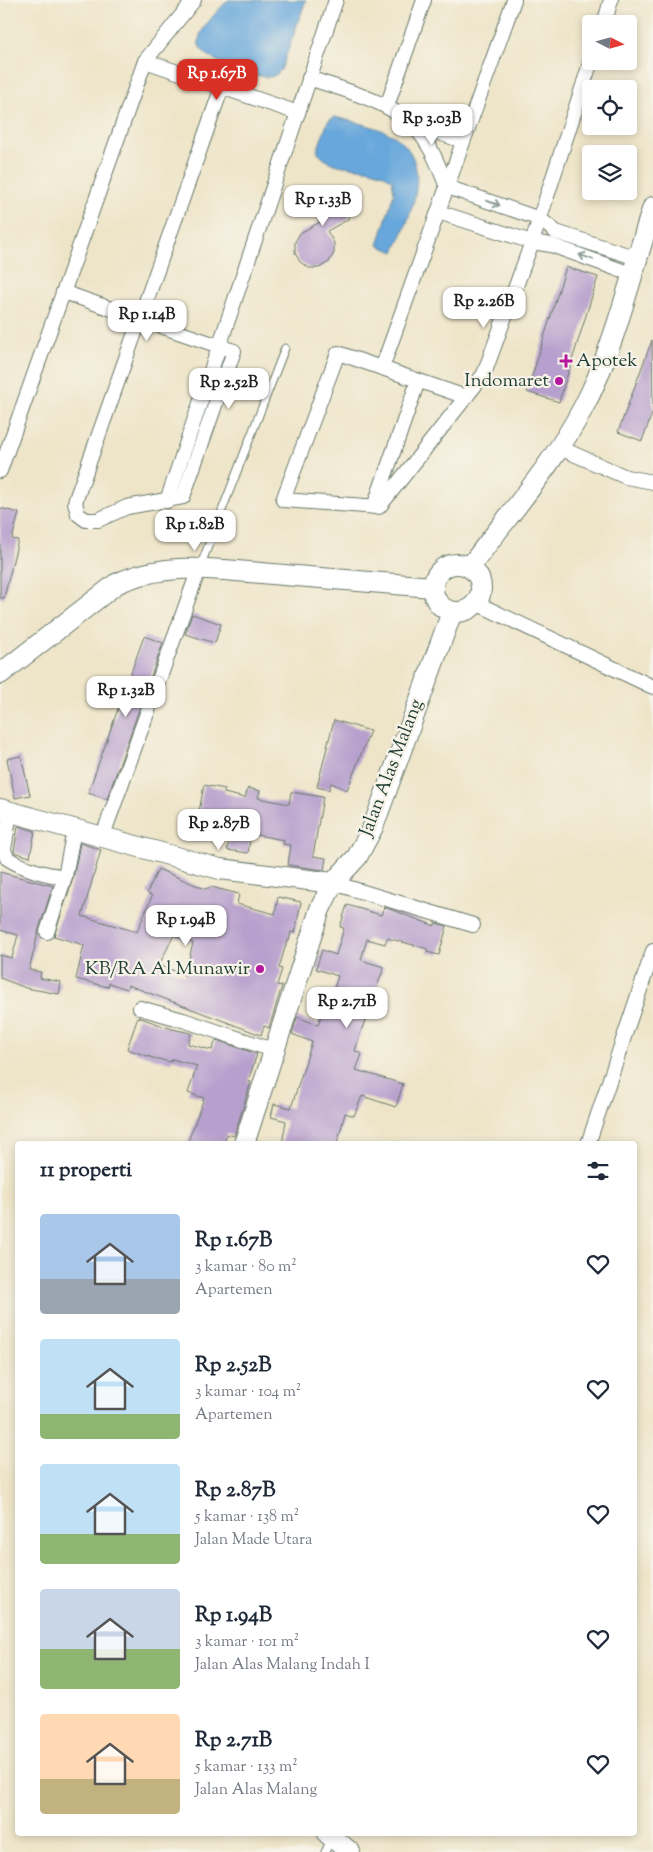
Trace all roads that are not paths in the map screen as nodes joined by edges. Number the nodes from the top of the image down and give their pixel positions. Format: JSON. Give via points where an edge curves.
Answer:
{"nodes":[{"id":1,"x":194,"y":0,"type":"edge"},
{"id":2,"x":336,"y":0,"type":"edge"},
{"id":3,"x":424,"y":0,"type":"edge"},
{"id":4,"x":514,"y":0,"type":"edge"},
{"id":5,"x":611,"y":0,"type":"edge"},
{"id":6,"x":607,"y":15,"type":"edge"},
{"id":7,"x":145,"y":62,"type":"junction"},
{"id":8,"x":588,"y":70,"type":"edge"},
{"id":9,"x":309,"y":78,"type":"junction"},
{"id":10,"x":222,"y":87,"type":"junction"},
{"id":11,"x":387,"y":106,"type":"junction"},
{"id":12,"x":298,"y":113,"type":"junction"},
{"id":13,"x":410,"y":123,"type":"junction"},
{"id":14,"x":463,"y":142,"type":"junction"},
{"id":15,"x":447,"y":187,"type":"junction"},
{"id":16,"x":653,"y":207,"type":"edge"},
{"id":17,"x":438,"y":212,"type":"junction"},
{"id":18,"x":540,"y":219,"type":"junction"},
{"id":19,"x":532,"y":242,"type":"junction"},
{"id":20,"x":634,"y":266,"type":"junction"},
{"id":21,"x":63,"y":292,"type":"junction"},
{"id":22,"x":140,"y":319,"type":"junction"},
{"id":23,"x":219,"y":346,"type":"junction"},
{"id":24,"x":285,"y":348,"type":"dead end"},
{"id":25,"x":382,"y":368,"type":"junction"},
{"id":26,"x":418,"y":381,"type":"junction"},
{"id":27,"x":466,"y":397,"type":"junction"},
{"id":28,"x":558,"y":447,"type":"junction"},
{"id":29,"x":0,"y":471,"type":"edge"},
{"id":30,"x":653,"y":482,"type":"edge"},
{"id":31,"x":374,"y":507,"type":"junction"},
{"id":32,"x":470,"y":567,"type":"junction"},
{"id":33,"x":199,"y":569,"type":"junction"},
{"id":34,"x":432,"y":587,"type":"junction"},
{"id":35,"x":476,"y":603,"type":"junction"},
{"id":36,"x":452,"y":612,"type":"junction"},
{"id":37,"x":0,"y":674,"type":"edge"},
{"id":38,"x":653,"y":687,"type":"edge"},
{"id":39,"x":5,"y":810,"type":"edge"},
{"id":40,"x":74,"y":830,"type":"junction"},
{"id":41,"x":102,"y":838,"type":"junction"},
{"id":42,"x":65,"y":876,"type":"junction"},
{"id":43,"x":333,"y":883,"type":"junction"},
{"id":44,"x":473,"y":925,"type":"dead end"},
{"id":45,"x":47,"y":932,"type":"dead end"},
{"id":46,"x":653,"y":951,"type":"edge"},
{"id":47,"x":140,"y":1008,"type":"dead end"},
{"id":48,"x":273,"y":1050,"type":"junction"},
{"id":49,"x":245,"y":1141,"type":"edge"},
{"id":50,"x":589,"y":1141,"type":"edge"},
{"id":51,"x":328,"y":1841,"type":"edge"},
{"id":52,"x":350,"y":1852,"type":"edge"}],
"edges":[{"from":1,"to":7,"type":"street"},
{"from":2,"to":9,"type":"street"},
{"from":3,"to":11,"type":"street"},
{"from":4,"to":14,"type":"street"},
{"from":5,"to":6,"type":"street"},
{"from":7,"to":10,"type":"street"},
{"from":7,"to":21,"type":"street"},
{"from":8,"to":18,"type":"street"},
{"from":9,"to":11,"type":"street"},
{"from":9,"to":12,"type":"street"},
{"from":10,"to":12,"type":"street"},
{"from":10,"to":22,"type":"street"},
{"from":11,"to":13,"type":"street"},
{"from":12,"to":23,"type":"street"},
{"from":13,"to":14,"type":"street"},
{"from":13,"to":15,"type":"street","via":[[428,144]]},
{"from":14,"to":15,"type":"street"},
{"from":15,"to":17,"type":"street"},
{"from":15,"to":18,"type":"street","one_way":true},
{"from":16,"to":20,"type":"main road"},
{"from":17,"to":19,"type":"street"},
{"from":17,"to":25,"type":"street"},
{"from":18,"to":19,"type":"street"},
{"from":18,"to":20,"type":"street","via":[[556,232]]},
{"from":20,"to":19,"type":"street","one_way":true},
{"from":19,"to":27,"type":"street","via":[[484,374]]},
{"from":20,"to":28,"type":"main road","via":[[604,361],[583,409]]},
{"from":21,"to":22,"type":"street"},
{"from":21,"to":29,"type":"street"},
{"from":22,"to":23,"type":"street"},
{"from":22,"to":23,"type":"street","via":[[75,502],[78,514],[86,520],[98,520],[127,507],[167,501]]},
{"from":24,"to":33,"type":"lane"},
{"from":25,"to":26,"type":"street"},
{"from":25,"to":31,"type":"street","via":[[338,353],[283,500]]},
{"from":26,"to":27,"type":"street"},
{"from":26,"to":31,"type":"street"},
{"from":27,"to":31,"type":"street","via":[[379,507]]},
{"from":28,"to":30,"type":"street","via":[[626,477]]},
{"from":28,"to":32,"type":"main road"},
{"from":32,"to":34,"type":"main road","via":[[458,563],[446,566],[436,574]]},
{"from":32,"to":35,"type":"main road","via":[[480,578],[481,591]]},
{"from":33,"to":34,"type":"main road"},
{"from":33,"to":37,"type":"main road","via":[[155,570],[135,574],[116,584]]},
{"from":33,"to":41,"type":"street"},
{"from":34,"to":36,"type":"main road","via":[[438,603]]},
{"from":35,"to":36,"type":"main road","via":[[465,611]]},
{"from":35,"to":38,"type":"street"},
{"from":36,"to":43,"type":"main road","name":"Jalan Alas Malang","via":[[373,827],[357,856]]},
{"from":39,"to":40,"type":"main road"},
{"from":39,"to":42,"type":"street","via":[[4,850],[7,858],[20,865]]},
{"from":40,"to":41,"type":"main road"},
{"from":40,"to":42,"type":"street"},
{"from":41,"to":43,"type":"main road","via":[[220,870]]},
{"from":42,"to":45,"type":"street"},
{"from":43,"to":44,"type":"street"},
{"from":43,"to":48,"type":"main road","name":"Jalan Alas Malang","via":[[320,909]]},
{"from":46,"to":50,"type":"street"},
{"from":47,"to":48,"type":"street"},
{"from":48,"to":49,"type":"main road","name":"Jalan Alas Malang"},
{"from":51,"to":52,"type":"main road"}]}
